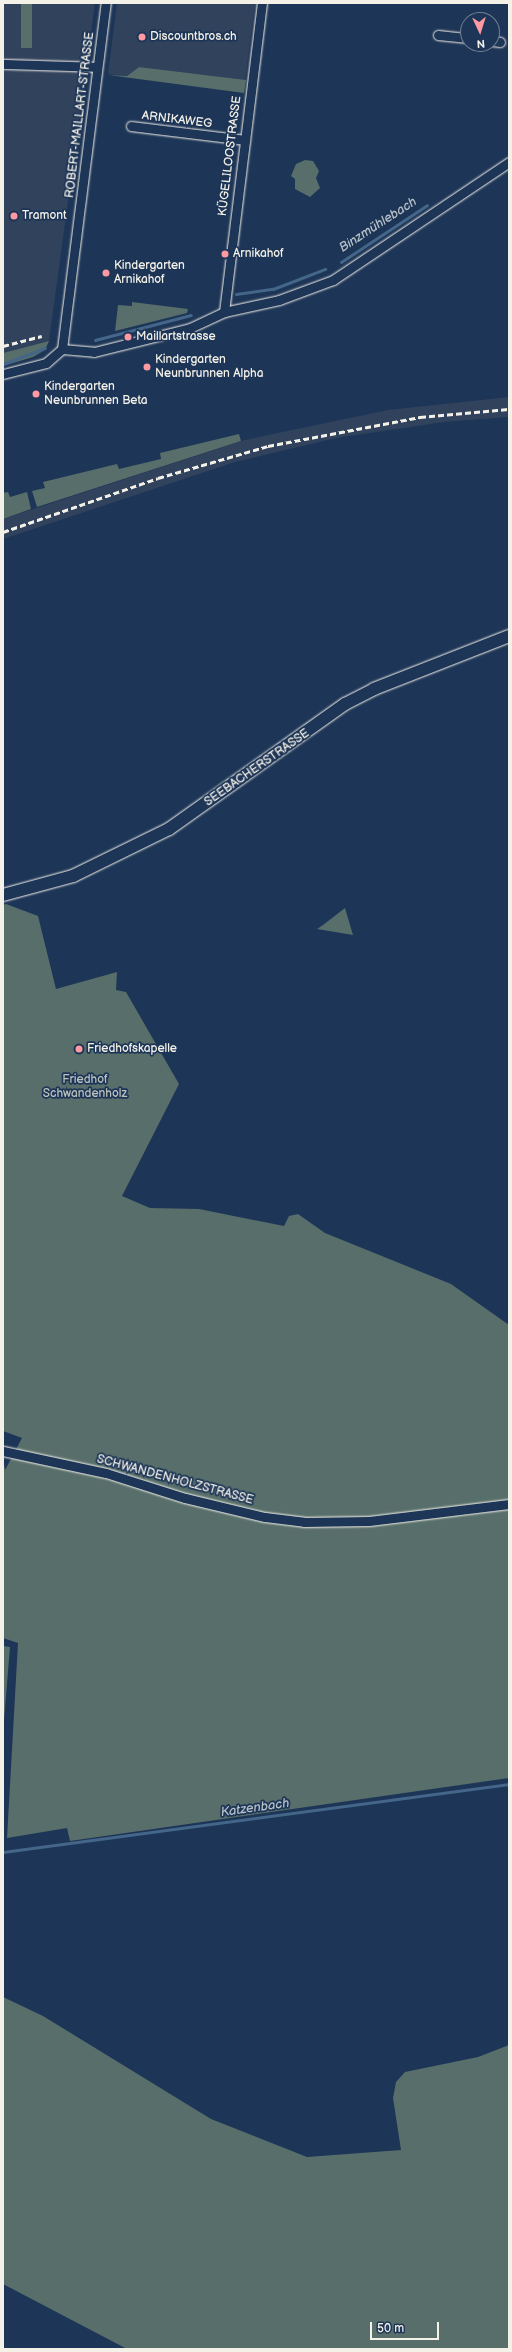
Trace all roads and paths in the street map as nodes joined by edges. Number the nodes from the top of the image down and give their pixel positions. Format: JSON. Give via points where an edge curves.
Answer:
{"nodes":[{"id":1,"x":106,"y":3,"type":"edge"},
{"id":2,"x":262,"y":3,"type":"edge"},
{"id":3,"x":438,"y":35,"type":"dead end"},
{"id":4,"x":460,"y":37,"type":"edge"},
{"id":5,"x":3,"y":64,"type":"edge"},
{"id":6,"x":97,"y":67,"type":"junction"},
{"id":7,"x":131,"y":126,"type":"dead end"},
{"id":8,"x":244,"y":140,"type":"junction"},
{"id":9,"x":509,"y":162,"type":"edge"},
{"id":10,"x":224,"y":312,"type":"junction"},
{"id":11,"x":62,"y":349,"type":"junction"},
{"id":12,"x":3,"y":374,"type":"edge"},
{"id":13,"x":509,"y":636,"type":"edge"},
{"id":14,"x":3,"y":895,"type":"edge"},
{"id":15,"x":3,"y":1451,"type":"edge"},
{"id":16,"x":509,"y":1504,"type":"edge"}],
"edges":[{"from":1,"to":6,"type":"street","name":"ROBERT-MAILLART-STRASSE"},
{"from":2,"to":8,"type":"street","name":"KÜGELILOOSTRASSE"},
{"from":3,"to":4,"type":"street"},
{"from":5,"to":6,"type":"street"},
{"from":6,"to":11,"type":"street","name":"ROBERT-MAILLART-STRASSE"},
{"from":7,"to":8,"type":"street","name":"ARNIKAWEG"},
{"from":8,"to":10,"type":"street","name":"KÜGELILOOSTRASSE"},
{"from":9,"to":10,"type":"street","via":[[337,278],[279,300]]},
{"from":10,"to":11,"type":"street","via":[[197,326],[94,352]]},
{"from":11,"to":12,"type":"street","via":[[46,363]]},
{"from":13,"to":14,"type":"street","name":"SEEBACHERSTRASSE","via":[[374,689],[345,704],[170,830],[73,876]]},
{"from":15,"to":16,"type":"street","name":"SCHWANDENHOLZSTRASSE","via":[[106,1473],[236,1510],[304,1522],[369,1520]]}]}
